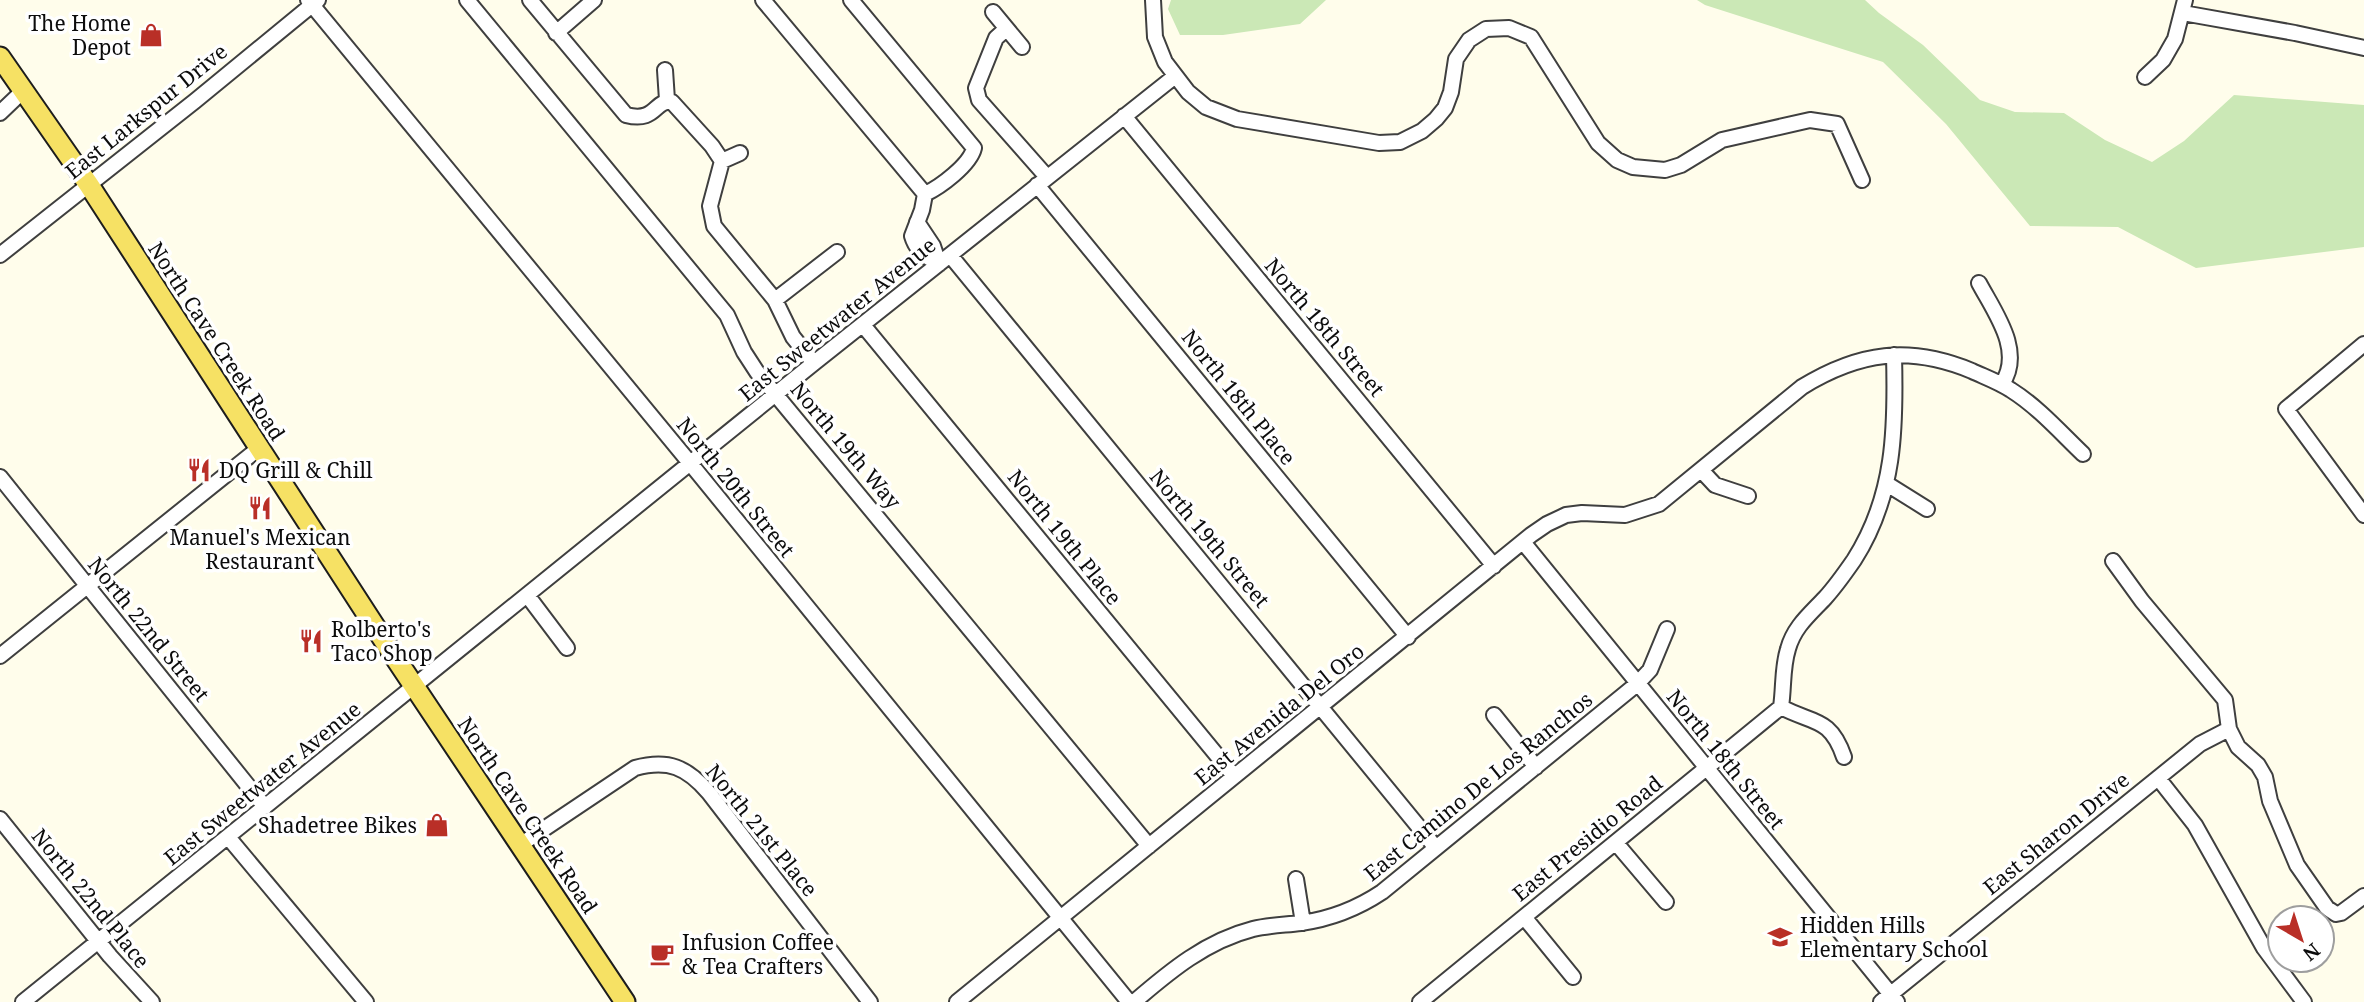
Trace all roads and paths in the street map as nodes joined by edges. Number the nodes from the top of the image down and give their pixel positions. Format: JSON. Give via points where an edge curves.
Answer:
{"nodes":[{"id":1,"x":467,"y":0,"type":"edge"},
{"id":2,"x":530,"y":0,"type":"edge"},
{"id":3,"x":594,"y":0,"type":"edge"},
{"id":4,"x":763,"y":0,"type":"edge"},
{"id":5,"x":851,"y":0,"type":"edge"},
{"id":6,"x":1153,"y":0,"type":"edge"},
{"id":7,"x":313,"y":2,"type":"edge"},
{"id":8,"x":2184,"y":6,"type":"edge"},
{"id":9,"x":993,"y":12,"type":"dead end"},
{"id":10,"x":1006,"y":29,"type":"junction"},
{"id":11,"x":556,"y":33,"type":"junction"},
{"id":12,"x":1022,"y":47,"type":"dead end"},
{"id":13,"x":2364,"y":48,"type":"edge"},
{"id":14,"x":0,"y":57,"type":"edge"},
{"id":15,"x":665,"y":70,"type":"dead end"},
{"id":16,"x":2145,"y":76,"type":"dead end"},
{"id":17,"x":1174,"y":77,"type":"junction"},
{"id":18,"x":23,"y":91,"type":"junction"},
{"id":19,"x":0,"y":99,"type":"edge"},
{"id":20,"x":667,"y":100,"type":"junction"},
{"id":21,"x":0,"y":113,"type":"edge"},
{"id":22,"x":1124,"y":116,"type":"junction"},
{"id":23,"x":740,"y":153,"type":"dead end"},
{"id":24,"x":722,"y":162,"type":"junction"},
{"id":25,"x":1862,"y":180,"type":"dead end"},
{"id":26,"x":1042,"y":181,"type":"junction"},
{"id":27,"x":89,"y":184,"type":"junction"},
{"id":28,"x":925,"y":194,"type":"junction"},
{"id":29,"x":837,"y":252,"type":"dead end"},
{"id":30,"x":0,"y":255,"type":"edge"},
{"id":31,"x":944,"y":260,"type":"junction"},
{"id":32,"x":1979,"y":283,"type":"dead end"},
{"id":33,"x":775,"y":300,"type":"junction"},
{"id":34,"x":863,"y":325,"type":"junction"},
{"id":35,"x":2364,"y":344,"type":"edge"},
{"id":36,"x":1894,"y":355,"type":"junction"},
{"id":37,"x":814,"y":363,"type":"junction"},
{"id":38,"x":2002,"y":384,"type":"junction"},
{"id":39,"x":776,"y":394,"type":"junction"},
{"id":40,"x":258,"y":449,"type":"junction"},
{"id":41,"x":2083,"y":454,"type":"dead end"},
{"id":42,"x":690,"y":463,"type":"junction"},
{"id":43,"x":1701,"y":470,"type":"junction"},
{"id":44,"x":0,"y":477,"type":"edge"},
{"id":45,"x":1887,"y":484,"type":"junction"},
{"id":46,"x":1748,"y":496,"type":"dead end"},
{"id":47,"x":1927,"y":509,"type":"dead end"},
{"id":48,"x":2364,"y":515,"type":"edge"},
{"id":49,"x":1523,"y":542,"type":"junction"},
{"id":50,"x":2113,"y":561,"type":"dead end"},
{"id":51,"x":1494,"y":566,"type":"junction"},
{"id":52,"x":87,"y":586,"type":"junction"},
{"id":53,"x":527,"y":595,"type":"junction"},
{"id":54,"x":1667,"y":629,"type":"dead end"},
{"id":55,"x":1408,"y":636,"type":"junction"},
{"id":56,"x":566,"y":648,"type":"dead end"},
{"id":57,"x":0,"y":656,"type":"edge"},
{"id":58,"x":1637,"y":684,"type":"junction"},
{"id":59,"x":415,"y":687,"type":"junction"},
{"id":60,"x":1321,"y":707,"type":"junction"},
{"id":61,"x":1781,"y":707,"type":"junction"},
{"id":62,"x":1494,"y":715,"type":"dead end"},
{"id":63,"x":2229,"y":729,"type":"junction"},
{"id":64,"x":1844,"y":757,"type":"dead end"},
{"id":65,"x":1536,"y":767,"type":"junction"},
{"id":66,"x":1707,"y":768,"type":"junction"},
{"id":67,"x":1234,"y":776,"type":"junction"},
{"id":68,"x":2158,"y":778,"type":"junction"},
{"id":69,"x":265,"y":807,"type":"junction"},
{"id":70,"x":0,"y":819,"type":"edge"},
{"id":71,"x":228,"y":837,"type":"junction"},
{"id":72,"x":1616,"y":843,"type":"junction"},
{"id":73,"x":520,"y":845,"type":"junction"},
{"id":74,"x":1149,"y":846,"type":"junction"},
{"id":75,"x":1436,"y":848,"type":"junction"},
{"id":76,"x":1296,"y":879,"type":"dead end"},
{"id":77,"x":2364,"y":896,"type":"edge"},
{"id":78,"x":1666,"y":902,"type":"dead end"},
{"id":79,"x":1060,"y":917,"type":"junction"},
{"id":80,"x":1524,"y":917,"type":"junction"},
{"id":81,"x":1303,"y":923,"type":"junction"},
{"id":82,"x":98,"y":941,"type":"junction"},
{"id":83,"x":1573,"y":977,"type":"dead end"},
{"id":84,"x":1430,"y":999,"type":"edge"},
{"id":85,"x":1889,"y":999,"type":"edge"},
{"id":86,"x":23,"y":1002,"type":"edge"},
{"id":87,"x":152,"y":1002,"type":"edge"},
{"id":88,"x":366,"y":1002,"type":"edge"},
{"id":89,"x":625,"y":1002,"type":"edge"},
{"id":90,"x":870,"y":1002,"type":"edge"},
{"id":91,"x":957,"y":1002,"type":"edge"},
{"id":92,"x":1129,"y":1002,"type":"edge"},
{"id":93,"x":1134,"y":1002,"type":"edge"},
{"id":94,"x":2304,"y":1002,"type":"edge"}],
"edges":[{"from":1,"to":39,"type":"street","name":"North 19th Way","via":[[727,315],[744,352]]},
{"from":2,"to":11,"type":"street"},
{"from":3,"to":11,"type":"street"},
{"from":4,"to":28,"type":"street"},
{"from":5,"to":28,"type":"street","via":[[974,148],[964,166]]},
{"from":6,"to":17,"type":"street","via":[[1155,37]]},
{"from":7,"to":27,"type":"street","name":"East Larkspur Drive"},
{"from":7,"to":42,"type":"street","name":"North 20th Street"},
{"from":8,"to":13,"type":"street"},
{"from":8,"to":16,"type":"street","via":[[2175,39],[2163,60]]},
{"from":9,"to":10,"type":"street"},
{"from":10,"to":12,"type":"street"},
{"from":10,"to":26,"type":"street","name":"North 18th Place","via":[[996,38],[976,89],[979,100]]},
{"from":11,"to":20,"type":"street","via":[[626,116],[648,115]]},
{"from":14,"to":18,"type":"main road","name":"North Cave Creek Road"},
{"from":15,"to":20,"type":"street"},
{"from":17,"to":22,"type":"street","name":"East Sweetwater Avenue"},
{"from":17,"to":25,"type":"street","via":[[1206,107],[1237,119],[1379,143],[1401,142],[1422,131],[1445,108],[1456,59],[1469,40],[1486,29],[1509,28],[1531,37],[1598,143],[1633,167],[1665,170],[1722,140],[1810,120],[1837,124]]},
{"from":18,"to":19,"type":"street"},
{"from":18,"to":21,"type":"street"},
{"from":18,"to":27,"type":"main road","name":"North Cave Creek Road"},
{"from":20,"to":24,"type":"street"},
{"from":22,"to":26,"type":"street","name":"East Sweetwater Avenue"},
{"from":22,"to":51,"type":"street","name":"North 18th Street"},
{"from":23,"to":24,"type":"street"},
{"from":24,"to":33,"type":"street","via":[[710,206],[715,226]]},
{"from":26,"to":31,"type":"street","name":"East Sweetwater Avenue"},
{"from":26,"to":55,"type":"street","name":"North 18th Place"},
{"from":27,"to":30,"type":"street","name":"East Larkspur Drive"},
{"from":27,"to":40,"type":"main road","name":"North Cave Creek Road"},
{"from":28,"to":31,"type":"street","name":"North 19th Street","via":[[912,236],[914,244],[923,255]]},
{"from":29,"to":33,"type":"street"},
{"from":31,"to":34,"type":"street","name":"East Sweetwater Avenue"},
{"from":31,"to":60,"type":"street","name":"North 19th Street"},
{"from":32,"to":38,"type":"street","via":[[2008,343],[2011,366]]},
{"from":33,"to":37,"type":"street","via":[[793,337]]},
{"from":34,"to":37,"type":"street","name":"East Sweetwater Avenue"},
{"from":34,"to":67,"type":"street","name":"North 19th Place"},
{"from":35,"to":48,"type":"street","via":[[2286,409]]},
{"from":36,"to":38,"type":"street","name":"East Avenida Del Oro","via":[[1951,363]]},
{"from":36,"to":43,"type":"street","name":"East Avenida Del Oro","via":[[1842,365],[1802,387]]},
{"from":36,"to":45,"type":"street","via":[[1895,430]]},
{"from":37,"to":39,"type":"street","name":"East Sweetwater Avenue"},
{"from":38,"to":41,"type":"street","name":"East Avenida Del Oro"},
{"from":39,"to":42,"type":"street","name":"East Sweetwater Avenue"},
{"from":39,"to":74,"type":"street","name":"North 19th Way"},
{"from":40,"to":52,"type":"street"},
{"from":40,"to":59,"type":"main road","name":"North Cave Creek Road"},
{"from":42,"to":53,"type":"street","name":"East Sweetwater Avenue"},
{"from":42,"to":79,"type":"street","name":"North 20th Street"},
{"from":43,"to":46,"type":"street","via":[[1715,485]]},
{"from":43,"to":49,"type":"street","name":"East Avenida Del Oro","via":[[1659,504],[1642,511],[1566,515]]},
{"from":44,"to":52,"type":"street","name":"North 22nd Street"},
{"from":45,"to":47,"type":"street"},
{"from":45,"to":61,"type":"street","via":[[1854,560],[1793,634],[1784,663]]},
{"from":49,"to":51,"type":"street","name":"East Avenida Del Oro"},
{"from":49,"to":58,"type":"street","name":"North 18th Street"},
{"from":50,"to":63,"type":"street","via":[[2225,700]]},
{"from":51,"to":55,"type":"street","name":"East Avenida Del Oro"},
{"from":52,"to":57,"type":"street"},
{"from":52,"to":69,"type":"street","name":"North 22nd Street"},
{"from":53,"to":56,"type":"street"},
{"from":53,"to":59,"type":"street","name":"East Sweetwater Avenue"},
{"from":54,"to":58,"type":"street","name":"East Camino De Los Ranchos","via":[[1650,670]]},
{"from":55,"to":60,"type":"street","name":"East Avenida Del Oro"},
{"from":58,"to":65,"type":"street","name":"East Camino De Los Ranchos"},
{"from":58,"to":66,"type":"street","name":"North 18th Street"},
{"from":59,"to":69,"type":"street","name":"East Sweetwater Avenue"},
{"from":59,"to":73,"type":"main road","name":"North Cave Creek Road"},
{"from":60,"to":67,"type":"street","name":"East Avenida Del Oro"},
{"from":60,"to":75,"type":"street","name":"North 19th Street"},
{"from":61,"to":64,"type":"street","via":[[1828,729]]},
{"from":61,"to":66,"type":"street","name":"East Presidio Road"},
{"from":62,"to":65,"type":"street"},
{"from":63,"to":68,"type":"street","name":"East Sharon Drive","via":[[2200,744]]},
{"from":63,"to":77,"type":"street","via":[[2238,747],[2265,777],[2270,801],[2297,865],[2327,908],[2341,913]]},
{"from":65,"to":75,"type":"street","name":"East Camino De Los Ranchos"},
{"from":66,"to":72,"type":"street","name":"East Presidio Road"},
{"from":66,"to":85,"type":"street","name":"North 18th Street"},
{"from":67,"to":74,"type":"street","name":"East Avenida Del Oro"},
{"from":68,"to":85,"type":"street","name":"East Sharon Drive"},
{"from":68,"to":94,"type":"street","via":[[2195,825],[2260,942]]},
{"from":69,"to":71,"type":"street","name":"East Sweetwater Avenue"},
{"from":70,"to":82,"type":"street","name":"North 22nd Place"},
{"from":71,"to":82,"type":"street","name":"East Sweetwater Avenue"},
{"from":71,"to":88,"type":"street"},
{"from":72,"to":78,"type":"street"},
{"from":72,"to":80,"type":"street","name":"East Presidio Road"},
{"from":73,"to":89,"type":"main road","name":"North Cave Creek Road"},
{"from":73,"to":90,"type":"street","name":"North 21st Place","via":[[635,768],[667,764],[684,769],[709,793]]},
{"from":74,"to":79,"type":"street","name":"East Avenida Del Oro"},
{"from":75,"to":81,"type":"street","name":"East Camino De Los Ranchos","via":[[1357,907]]},
{"from":76,"to":81,"type":"street"},
{"from":79,"to":91,"type":"street","name":"East Avenida Del Oro"},
{"from":79,"to":92,"type":"street","name":"North 20th Street"},
{"from":80,"to":83,"type":"street"},
{"from":80,"to":84,"type":"street","name":"East Presidio Road"},
{"from":81,"to":93,"type":"street","name":"East Camino De Los Ranchos","via":[[1255,928],[1211,944]]},
{"from":82,"to":86,"type":"street","name":"East Sweetwater Avenue"},
{"from":82,"to":87,"type":"street","name":"North 22nd Place"}]}
